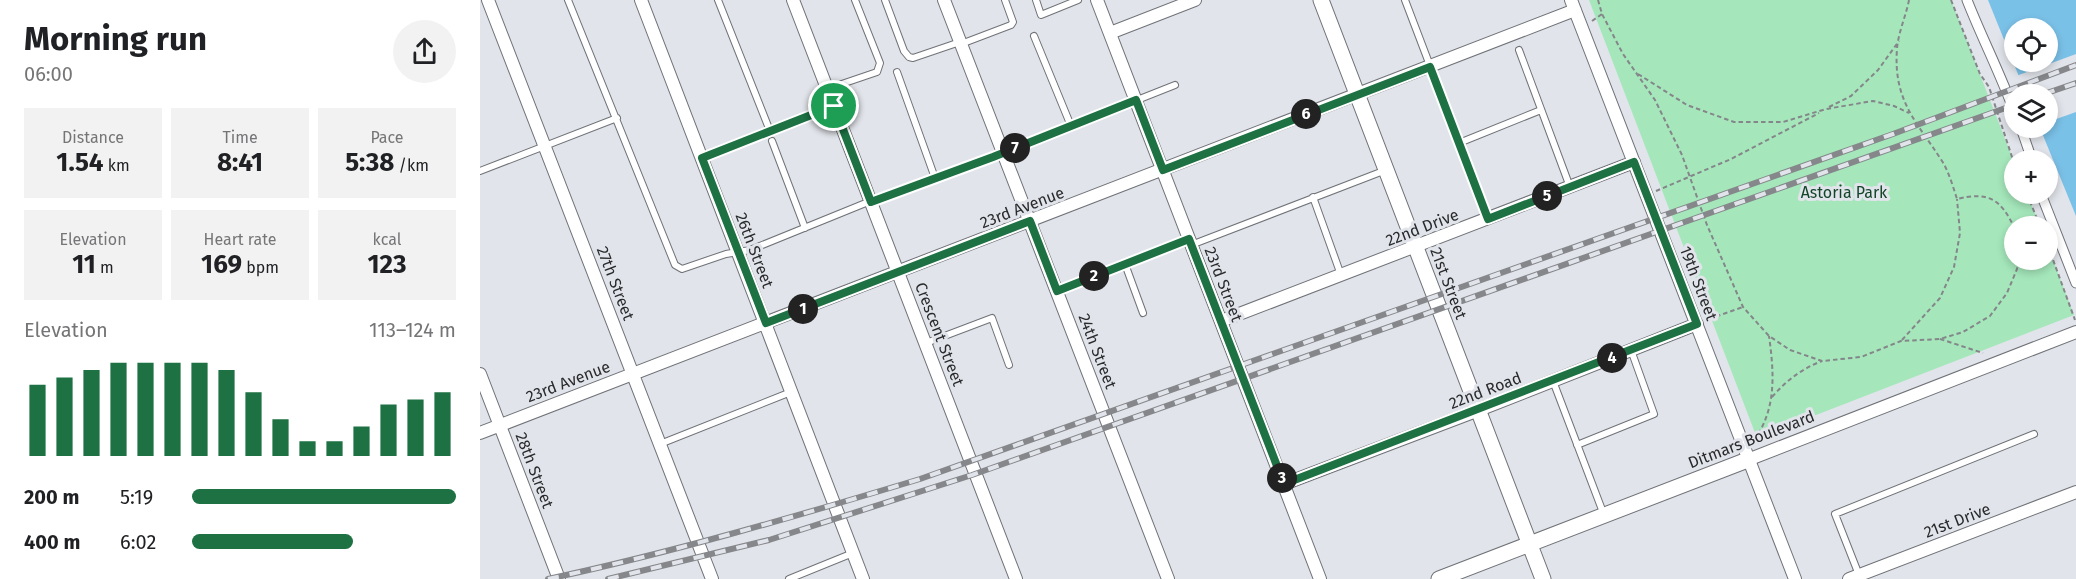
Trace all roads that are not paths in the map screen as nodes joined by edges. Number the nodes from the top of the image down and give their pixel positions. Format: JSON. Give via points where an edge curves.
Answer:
{"nodes":[{"id":1,"x":488,"y":0,"type":"edge"},
{"id":2,"x":568,"y":0,"type":"edge"},
{"id":3,"x":641,"y":0,"type":"edge"},
{"id":4,"x":718,"y":0,"type":"edge"},
{"id":5,"x":793,"y":0,"type":"edge"},
{"id":6,"x":855,"y":0,"type":"edge"},
{"id":7,"x":885,"y":0,"type":"edge"},
{"id":8,"x":944,"y":0,"type":"edge"},
{"id":9,"x":1005,"y":0,"type":"edge"},
{"id":10,"x":1036,"y":0,"type":"edge"},
{"id":11,"x":1078,"y":0,"type":"edge"},
{"id":12,"x":1098,"y":0,"type":"edge"},
{"id":13,"x":1195,"y":0,"type":"edge"},
{"id":14,"x":1321,"y":0,"type":"edge"},
{"id":15,"x":1405,"y":0,"type":"edge"},
{"id":16,"x":1967,"y":0,"type":"edge"},
{"id":17,"x":1173,"y":4,"type":"edge"},
{"id":18,"x":1573,"y":5,"type":"edge"},
{"id":19,"x":1110,"y":33,"type":"junction"},
{"id":20,"x":1034,"y":36,"type":"dead end"},
{"id":21,"x":961,"y":43,"type":"junction"},
{"id":22,"x":1519,"y":50,"type":"dead end"},
{"id":23,"x":1430,"y":67,"type":"junction"},
{"id":24,"x":897,"y":72,"type":"dead end"},
{"id":25,"x":1175,"y":85,"type":"dead end"},
{"id":26,"x":2004,"y":85,"type":"edge"},
{"id":27,"x":827,"y":89,"type":"junction"},
{"id":28,"x":1357,"y":95,"type":"junction"},
{"id":29,"x":1136,"y":100,"type":"junction"},
{"id":30,"x":834,"y":106,"type":"junction"},
{"id":31,"x":1541,"y":110,"type":"junction"},
{"id":32,"x":616,"y":118,"type":"junction"},
{"id":33,"x":1071,"y":126,"type":"junction"},
{"id":34,"x":770,"y":131,"type":"junction"},
{"id":35,"x":772,"y":141,"type":"dead end"},
{"id":36,"x":1459,"y":143,"type":"junction"},
{"id":37,"x":545,"y":147,"type":"junction"},
{"id":38,"x":1004,"y":152,"type":"junction"},
{"id":39,"x":702,"y":158,"type":"junction"},
{"id":40,"x":1634,"y":162,"type":"junction"},
{"id":41,"x":1163,"y":170,"type":"junction"},
{"id":42,"x":1386,"y":170,"type":"junction"},
{"id":43,"x":480,"y":171,"type":"edge"},
{"id":44,"x":935,"y":178,"type":"junction"},
{"id":45,"x":1570,"y":187,"type":"junction"},
{"id":46,"x":1313,"y":197,"type":"junction"},
{"id":47,"x":871,"y":202,"type":"junction"},
{"id":48,"x":2045,"y":204,"type":"edge"},
{"id":49,"x":1488,"y":219,"type":"junction"},
{"id":50,"x":1030,"y":221,"type":"junction"},
{"id":51,"x":805,"y":228,"type":"junction"},
{"id":52,"x":1190,"y":242,"type":"junction"},
{"id":53,"x":1416,"y":247,"type":"junction"},
{"id":54,"x":738,"y":251,"type":"junction"},
{"id":55,"x":1125,"y":264,"type":"junction"},
{"id":56,"x":898,"y":273,"type":"junction"},
{"id":57,"x":1341,"y":275,"type":"junction"},
{"id":58,"x":2076,"y":283,"type":"edge"},
{"id":59,"x":1057,"y":291,"type":"junction"},
{"id":60,"x":1143,"y":313,"type":"dead end"},
{"id":61,"x":1221,"y":321,"type":"junction"},
{"id":62,"x":1703,"y":322,"type":"junction"},
{"id":63,"x":766,"y":323,"type":"junction"},
{"id":64,"x":2076,"y":332,"type":"edge"},
{"id":65,"x":925,"y":343,"type":"junction"},
{"id":66,"x":1631,"y":350,"type":"junction"},
{"id":67,"x":1009,"y":364,"type":"dead end"},
{"id":68,"x":480,"y":374,"type":"edge"},
{"id":69,"x":633,"y":375,"type":"junction"},
{"id":70,"x":1552,"y":381,"type":"junction"},
{"id":71,"x":792,"y":392,"type":"junction"},
{"id":72,"x":1479,"y":410,"type":"junction"},
{"id":73,"x":500,"y":425,"type":"junction"},
{"id":74,"x":480,"y":433,"type":"edge"},
{"id":75,"x":2034,"y":434,"type":"dead end"},
{"id":76,"x":660,"y":444,"type":"junction"},
{"id":77,"x":1577,"y":445,"type":"junction"},
{"id":78,"x":1750,"y":459,"type":"junction"},
{"id":79,"x":1284,"y":484,"type":"junction"},
{"id":80,"x":2076,"y":492,"type":"edge"},
{"id":81,"x":1604,"y":515,"type":"junction"},
{"id":82,"x":1529,"y":544,"type":"junction"},
{"id":83,"x":853,"y":553,"type":"junction"},
{"id":84,"x":1854,"y":577,"type":"edge"},
{"id":85,"x":559,"y":579,"type":"edge"},
{"id":86,"x":712,"y":579,"type":"edge"},
{"id":87,"x":790,"y":579,"type":"edge"},
{"id":88,"x":863,"y":579,"type":"edge"},
{"id":89,"x":1016,"y":579,"type":"edge"},
{"id":90,"x":1168,"y":579,"type":"edge"},
{"id":91,"x":1320,"y":579,"type":"edge"},
{"id":92,"x":1439,"y":579,"type":"edge"},
{"id":93,"x":1543,"y":579,"type":"edge"},
{"id":94,"x":1795,"y":579,"type":"edge"}],
"edges":[{"from":1,"to":37,"type":"street","name":"27th Street"},
{"from":2,"to":32,"type":"lane"},
{"from":3,"to":39,"type":"street","name":"26th Street"},
{"from":4,"to":34,"type":"lane"},
{"from":5,"to":27,"type":"street","name":"Crescent Street"},
{"from":6,"to":27,"type":"lane","via":[[880,68]]},
{"from":7,"to":21,"type":"lane","via":[[909,57]]},
{"from":8,"to":21,"type":"street","name":"24th Street"},
{"from":9,"to":21,"type":"lane","via":[[1011,25]]},
{"from":10,"to":11,"type":"lane","via":[[1041,15]]},
{"from":12,"to":19,"type":"street","name":"23rd Street"},
{"from":13,"to":17,"type":"street"},
{"from":14,"to":28,"type":"street","name":"21st Street"},
{"from":15,"to":23,"type":"lane"},
{"from":16,"to":26,"type":"street"},
{"from":17,"to":19,"type":"street"},
{"from":18,"to":23,"type":"street","name":"23rd Avenue"},
{"from":18,"to":40,"type":"street","name":"19th Street"},
{"from":19,"to":29,"type":"street","name":"23rd Street"},
{"from":20,"to":33,"type":"lane"},
{"from":21,"to":38,"type":"street","name":"24th Street"},
{"from":22,"to":31,"type":"lane"},
{"from":23,"to":28,"type":"street","name":"23rd Avenue"},
{"from":23,"to":36,"type":"lane"},
{"from":24,"to":44,"type":"lane"},
{"from":25,"to":29,"type":"lane"},
{"from":27,"to":30,"type":"street","name":"Crescent Street"},
{"from":28,"to":41,"type":"street","name":"23rd Avenue"},
{"from":28,"to":42,"type":"street","name":"21st Street"},
{"from":29,"to":33,"type":"lane"},
{"from":29,"to":41,"type":"street","name":"23rd Street"},
{"from":30,"to":34,"type":"lane"},
{"from":30,"to":47,"type":"street","name":"Crescent Street"},
{"from":31,"to":36,"type":"lane"},
{"from":31,"to":45,"type":"lane"},
{"from":32,"to":37,"type":"lane"},
{"from":32,"to":54,"type":"lane","via":[[678,268]]},
{"from":33,"to":38,"type":"lane"},
{"from":34,"to":39,"type":"lane"},
{"from":35,"to":51,"type":"lane"},
{"from":36,"to":49,"type":"lane"},
{"from":37,"to":43,"type":"lane"},
{"from":37,"to":69,"type":"street","name":"27th Street"},
{"from":38,"to":44,"type":"lane"},
{"from":38,"to":50,"type":"street","name":"24th Street"},
{"from":39,"to":54,"type":"street","name":"26th Street"},
{"from":40,"to":45,"type":"street","name":"22nd Drive"},
{"from":40,"to":62,"type":"street","name":"19th Street"},
{"from":41,"to":50,"type":"street","name":"23rd Avenue"},
{"from":41,"to":52,"type":"street","name":"23rd Street"},
{"from":42,"to":46,"type":"lane"},
{"from":42,"to":53,"type":"street","name":"21st Street"},
{"from":44,"to":47,"type":"lane"},
{"from":45,"to":49,"type":"street","name":"22nd Drive"},
{"from":46,"to":52,"type":"lane"},
{"from":46,"to":57,"type":"lane"},
{"from":47,"to":51,"type":"lane"},
{"from":47,"to":56,"type":"street","name":"Crescent Street"},
{"from":48,"to":58,"type":"street"},
{"from":49,"to":53,"type":"street","name":"22nd Drive"},
{"from":50,"to":56,"type":"street","name":"23rd Avenue"},
{"from":50,"to":59,"type":"street","name":"24th Street"},
{"from":51,"to":54,"type":"lane"},
{"from":52,"to":55,"type":"lane"},
{"from":52,"to":61,"type":"street","name":"23rd Street"},
{"from":53,"to":57,"type":"street","name":"22nd Drive"},
{"from":53,"to":72,"type":"street","name":"21st Street"},
{"from":54,"to":63,"type":"street","name":"26th Street"},
{"from":55,"to":59,"type":"lane"},
{"from":55,"to":60,"type":"lane"},
{"from":56,"to":63,"type":"street","name":"23rd Avenue"},
{"from":56,"to":65,"type":"street","name":"Crescent Street"},
{"from":57,"to":61,"type":"street","name":"22nd Drive"},
{"from":59,"to":90,"type":"street","name":"24th Street"},
{"from":61,"to":79,"type":"street","name":"23rd Street"},
{"from":62,"to":66,"type":"street","name":"22nd Road"},
{"from":62,"to":78,"type":"street","name":"19th Street"},
{"from":63,"to":69,"type":"street","name":"23rd Avenue"},
{"from":63,"to":71,"type":"street","name":"26th Street"},
{"from":64,"to":78,"type":"street","name":"Ditmars Boulevard"},
{"from":65,"to":67,"type":"lane","via":[[992,318]]},
{"from":65,"to":89,"type":"street","name":"Crescent Street"},
{"from":66,"to":70,"type":"street","name":"22nd Road"},
{"from":66,"to":77,"type":"lane","via":[[1654,414]]},
{"from":68,"to":73,"type":"street","name":"28th Street"},
{"from":69,"to":73,"type":"street","name":"23rd Avenue"},
{"from":69,"to":76,"type":"street","name":"27th Street"},
{"from":70,"to":72,"type":"street","name":"22nd Road"},
{"from":70,"to":77,"type":"lane"},
{"from":71,"to":76,"type":"lane"},
{"from":71,"to":83,"type":"street","name":"26th Street"},
{"from":72,"to":79,"type":"street","name":"22nd Road"},
{"from":72,"to":82,"type":"street","name":"21st Street"},
{"from":73,"to":74,"type":"street","name":"23rd Avenue"},
{"from":73,"to":85,"type":"street","name":"28th Street"},
{"from":75,"to":84,"type":"lane","via":[[1835,514]]},
{"from":76,"to":86,"type":"street","name":"27th Street"},
{"from":77,"to":81,"type":"lane"},
{"from":78,"to":81,"type":"street","name":"Ditmars Boulevard"},
{"from":78,"to":94,"type":"street","name":"19th Street"},
{"from":79,"to":91,"type":"street","name":"23rd Street"},
{"from":80,"to":84,"type":"street","name":"21st Drive"},
{"from":81,"to":82,"type":"street","name":"Ditmars Boulevard"},
{"from":82,"to":92,"type":"street","name":"Ditmars Boulevard"},
{"from":82,"to":93,"type":"street","name":"21st Street"},
{"from":83,"to":87,"type":"lane"},
{"from":83,"to":88,"type":"street","name":"26th Street"}]}
